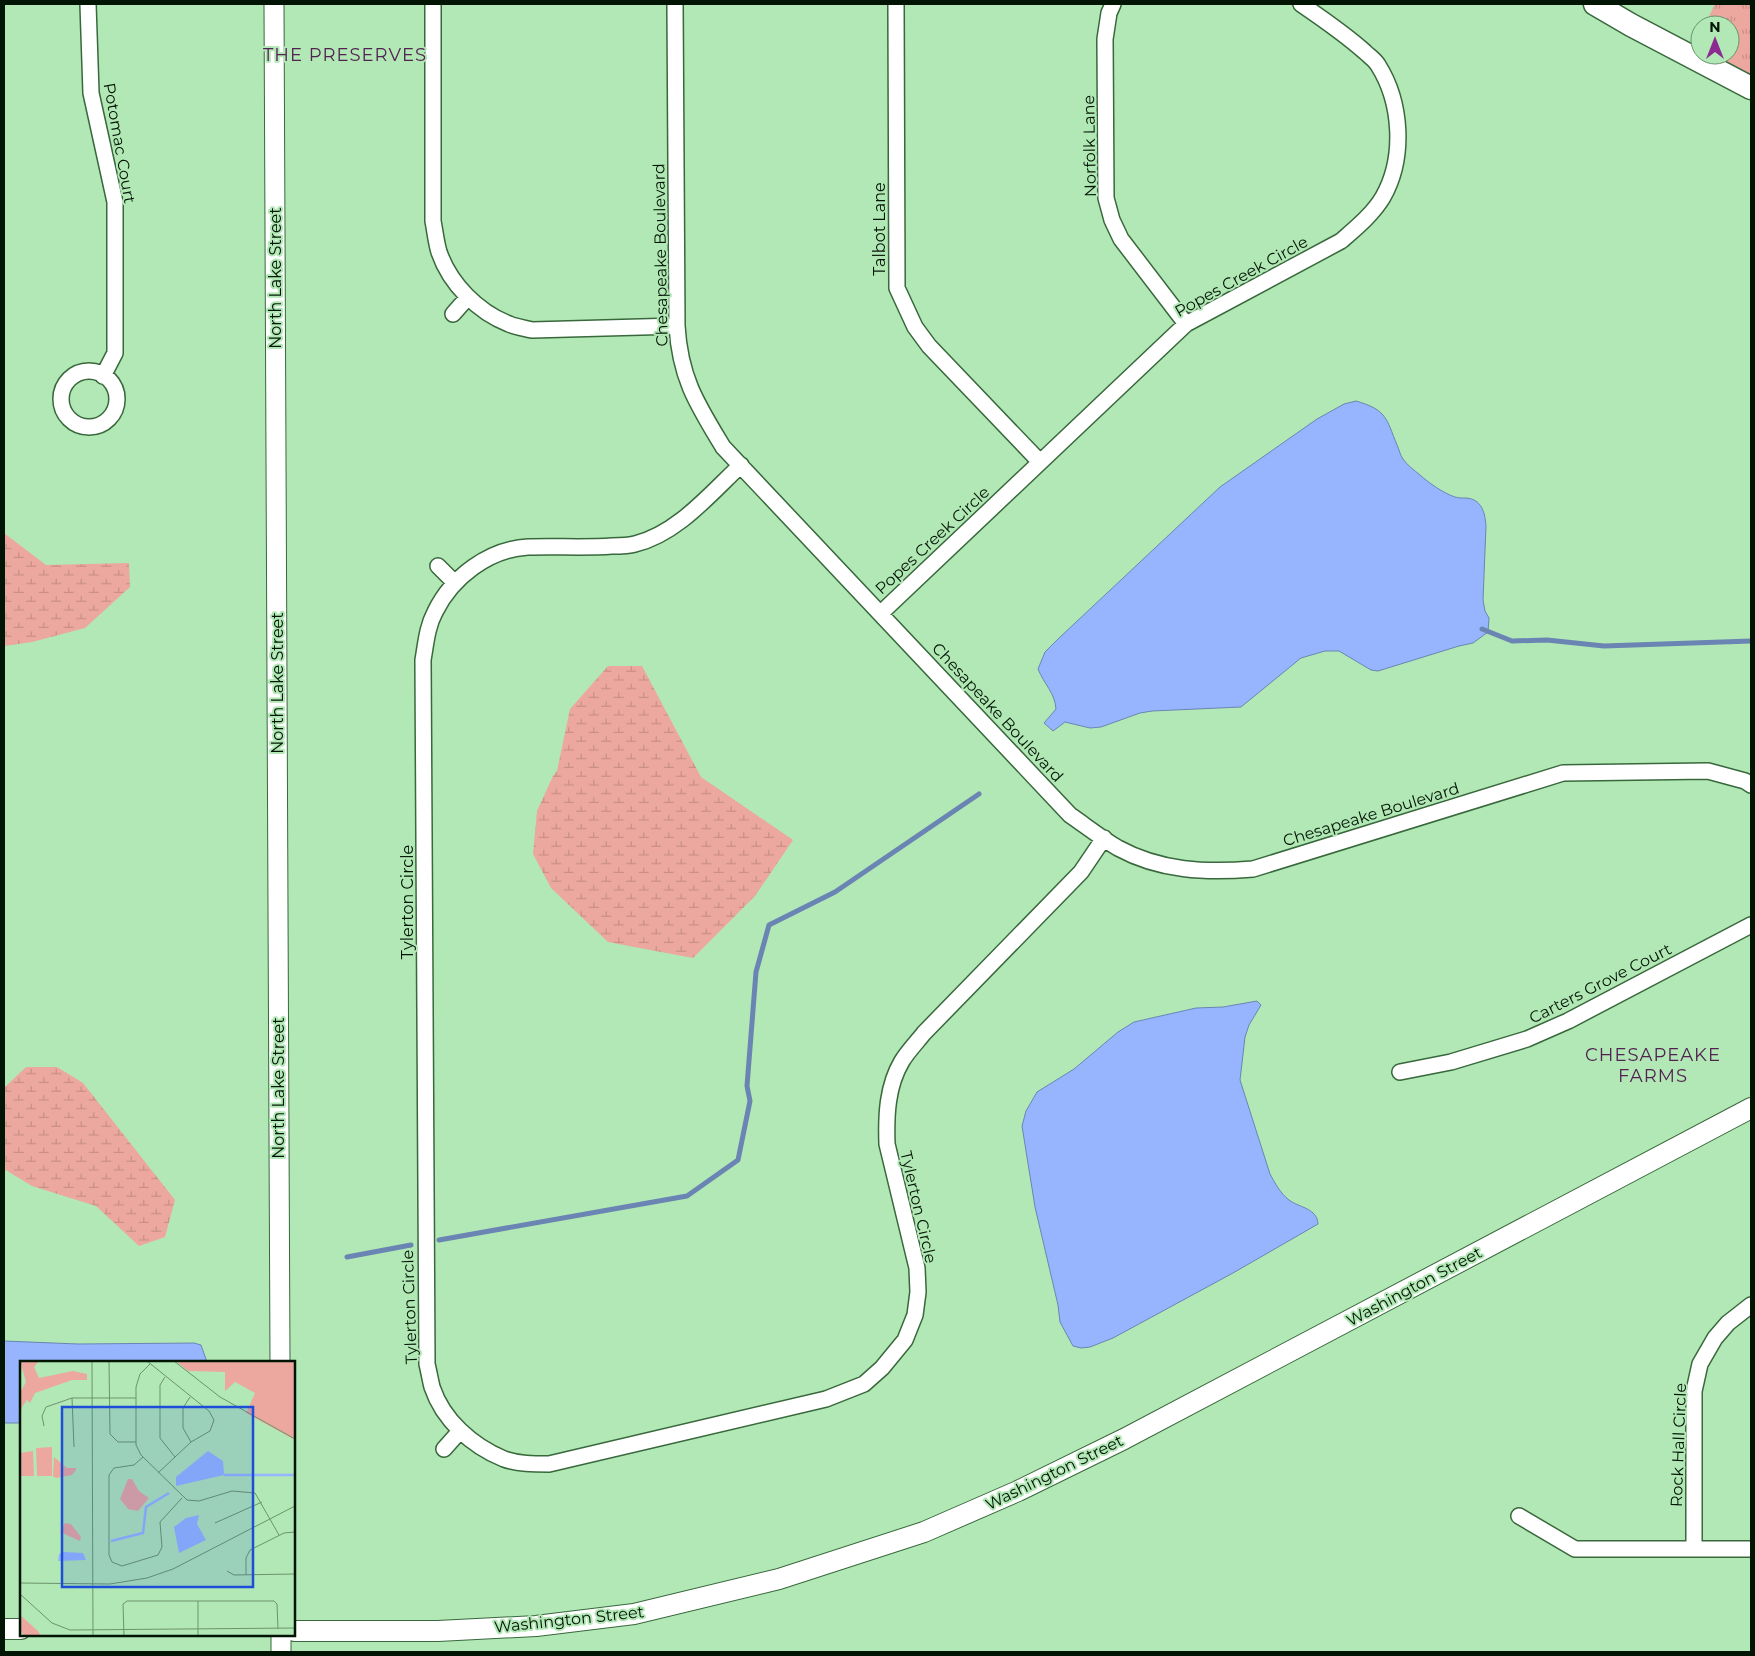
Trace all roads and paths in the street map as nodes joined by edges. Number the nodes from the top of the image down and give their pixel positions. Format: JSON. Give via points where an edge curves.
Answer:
{"nodes":[{"id":1,"x":88,"y":4,"type":"edge"},
{"id":2,"x":274,"y":4,"type":"edge"},
{"id":3,"x":433,"y":4,"type":"edge"},
{"id":4,"x":675,"y":4,"type":"edge"},
{"id":5,"x":896,"y":4,"type":"edge"},
{"id":6,"x":1113,"y":4,"type":"edge"},
{"id":7,"x":1301,"y":4,"type":"edge"},
{"id":8,"x":1595,"y":4,"type":"edge"},
{"id":9,"x":1751,"y":88,"type":"edge"},
{"id":10,"x":468,"y":297,"type":"junction"},
{"id":11,"x":453,"y":314,"type":"dead end"},
{"id":12,"x":1186,"y":324,"type":"junction"},
{"id":13,"x":677,"y":326,"type":"junction"},
{"id":14,"x":104,"y":376,"type":"dead end"},
{"id":15,"x":1040,"y":462,"type":"junction"},
{"id":16,"x":741,"y":465,"type":"junction"},
{"id":17,"x":438,"y":566,"type":"dead end"},
{"id":18,"x":455,"y":583,"type":"junction"},
{"id":19,"x":881,"y":613,"type":"junction"},
{"id":20,"x":1751,"y":785,"type":"edge"},
{"id":21,"x":1104,"y":838,"type":"junction"},
{"id":22,"x":1751,"y":925,"type":"edge"},
{"id":23,"x":1400,"y":1072,"type":"dead end"},
{"id":24,"x":1751,"y":1108,"type":"edge"},
{"id":25,"x":1751,"y":1305,"type":"edge"},
{"id":26,"x":280,"y":1361,"type":"edge"},
{"id":27,"x":460,"y":1430,"type":"junction"},
{"id":28,"x":444,"y":1449,"type":"dead end"},
{"id":29,"x":1519,"y":1516,"type":"dead end"},
{"id":30,"x":1694,"y":1549,"type":"junction"},
{"id":31,"x":1751,"y":1549,"type":"edge"},
{"id":32,"x":4,"y":1629,"type":"edge"},
{"id":33,"x":20,"y":1629,"type":"edge"},
{"id":34,"x":295,"y":1631,"type":"edge"},
{"id":35,"x":281,"y":1636,"type":"edge"},
{"id":36,"x":281,"y":1652,"type":"edge"}],
"edges":[{"from":1,"to":14,"type":"street","name":"Potomac Court","via":[[91,93],[114,202],[115,353]]},
{"from":2,"to":26,"type":"street","name":"North Lake Street"},
{"from":3,"to":10,"type":"street","via":[[434,221],[447,271]]},
{"from":4,"to":13,"type":"street","name":"Chesapeake Boulevard"},
{"from":5,"to":15,"type":"street","name":"Talbot Lane","via":[[897,288],[915,328],[929,346]]},
{"from":6,"to":12,"type":"street","name":"Norfolk Lane","via":[[1105,38],[1106,198],[1121,239]]},
{"from":7,"to":12,"type":"street","name":"Popes Creek Circle","via":[[1350,38],[1378,64],[1390,89],[1397,119],[1398,147],[1394,171],[1383,198],[1362,224],[1341,241]]},
{"from":8,"to":9,"type":"main road"},
{"from":10,"to":11,"type":"street"},
{"from":10,"to":13,"type":"street","via":[[488,314],[532,330]]},
{"from":12,"to":15,"type":"street","name":"Popes Creek Circle"},
{"from":13,"to":16,"type":"street","name":"Chesapeake Boulevard","via":[[678,350],[695,401],[724,447]]},
{"from":15,"to":19,"type":"street","name":"Popes Creek Circle"},
{"from":16,"to":18,"type":"street","name":"Tylerton Circle","via":[[660,536],[634,545],[526,547],[507,551],[474,566]]},
{"from":16,"to":19,"type":"street","name":"Chesapeake Boulevard"},
{"from":17,"to":18,"type":"street"},
{"from":18,"to":27,"type":"street","name":"Tylerton Circle","via":[[435,611],[427,632],[424,660],[425,1257],[427,1364],[432,1388],[446,1414]]},
{"from":19,"to":21,"type":"street","name":"Chesapeake Boulevard","via":[[1070,815]]},
{"from":20,"to":21,"type":"street","name":"Chesapeake Boulevard","via":[[1708,771],[1563,773],[1253,869],[1184,869],[1151,862],[1118,848]]},
{"from":21,"to":27,"type":"street","name":"Tylerton Circle","via":[[1081,872],[931,1026],[902,1061],[890,1090],[887,1144],[917,1268],[918,1292],[915,1315],[906,1340],[882,1368],[864,1384],[826,1399],[549,1464],[505,1459],[481,1447]]},
{"from":22,"to":23,"type":"street","name":"Carters Grove Court","via":[[1568,1021],[1526,1039],[1452,1062]]},
{"from":24,"to":34,"type":"main road","name":"Washington Street","via":[[1124,1439],[924,1532],[779,1580],[634,1614],[536,1626],[438,1632]]},
{"from":25,"to":30,"type":"street","name":"Rock Hall Circle","via":[[1715,1338],[1700,1364],[1694,1391]]},
{"from":27,"to":28,"type":"street"},
{"from":29,"to":30,"type":"street","via":[[1575,1549]]},
{"from":30,"to":31,"type":"street"},
{"from":32,"to":33,"type":"main road"},
{"from":35,"to":36,"type":"street"}]}
